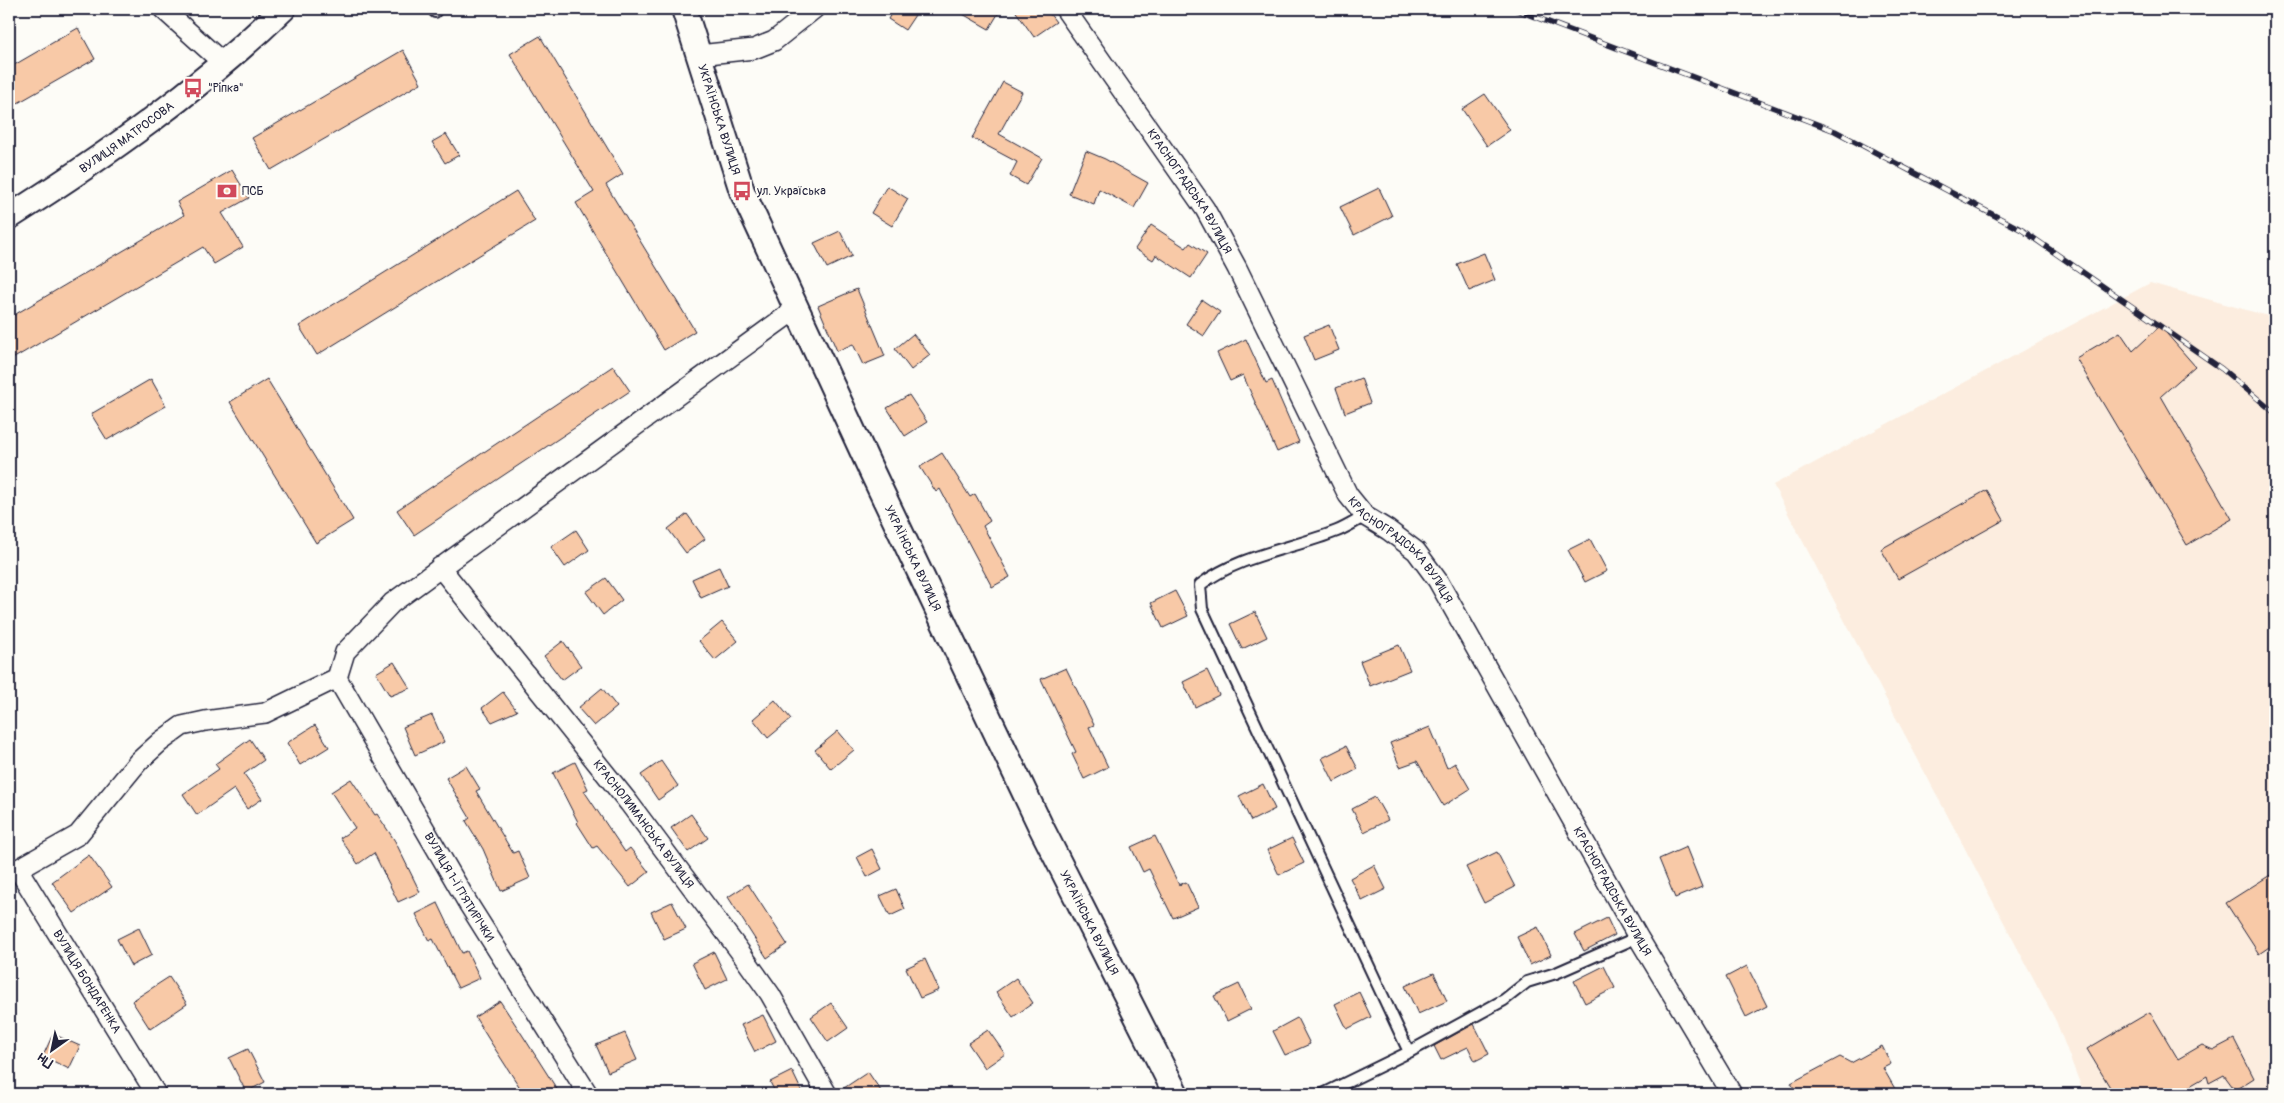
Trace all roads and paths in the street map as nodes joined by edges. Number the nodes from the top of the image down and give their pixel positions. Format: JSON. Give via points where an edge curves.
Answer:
{"nodes":[{"id":1,"x":163,"y":9,"type":"edge"},
{"id":2,"x":283,"y":9,"type":"edge"},
{"id":3,"x":684,"y":9,"type":"edge"},
{"id":4,"x":814,"y":9,"type":"edge"},
{"id":5,"x":1065,"y":9,"type":"edge"},
{"id":6,"x":699,"y":55,"type":"junction"},
{"id":7,"x":223,"y":62,"type":"junction"},
{"id":8,"x":9,"y":217,"type":"edge"},
{"id":9,"x":796,"y":309,"type":"junction"},
{"id":10,"x":1365,"y":516,"type":"junction"},
{"id":11,"x":440,"y":567,"type":"junction"},
{"id":12,"x":337,"y":678,"type":"junction"},
{"id":13,"x":14,"y":870,"type":"edge"},
{"id":14,"x":1638,"y":937,"type":"junction"},
{"id":15,"x":1409,"y":1052,"type":"junction"},
{"id":16,"x":156,"y":1094,"type":"edge"},
{"id":17,"x":588,"y":1094,"type":"edge"},
{"id":18,"x":827,"y":1094,"type":"edge"},
{"id":19,"x":1176,"y":1094,"type":"edge"},
{"id":20,"x":1323,"y":1094,"type":"edge"},
{"id":21,"x":1732,"y":1094,"type":"edge"}],
"edges":[{"from":1,"to":7,"type":"street"},
{"from":2,"to":7,"type":"street","name":"ВУЛИЦЯ МАТРОСОВА"},
{"from":3,"to":6,"type":"street","name":"УКРАЇНСЬКА ВУЛИЦЯ"},
{"from":4,"to":6,"type":"street","via":[[774,41],[754,49]]},
{"from":5,"to":10,"type":"street","name":"КРАСНОГРАДСЬКА ВУЛИЦЯ","via":[[1205,209],[1348,495]]},
{"from":6,"to":9,"type":"street","name":"УКРАЇНСЬКА ВУЛИЦЯ","via":[[742,191]]},
{"from":7,"to":8,"type":"street","name":"ВУЛИЦЯ МАТРОСОВА","via":[[155,119]]},
{"from":9,"to":11,"type":"street"},
{"from":9,"to":19,"type":"street","name":"УКРАЇНСЬКА ВУЛИЦЯ","via":[[1040,825]]},
{"from":10,"to":14,"type":"street","name":"КРАСНОГРАДСЬКА ВУЛИЦЯ","via":[[1416,551],[1438,581]]},
{"from":10,"to":15,"type":"lane","via":[[1337,530],[1211,576],[1200,585],[1202,610]]},
{"from":11,"to":12,"type":"street","via":[[392,603],[346,652]]},
{"from":11,"to":18,"type":"street","name":"КРАСНОЛИМАНСЬКА ВУЛИЦЯ","via":[[629,803],[738,949],[770,994]]},
{"from":12,"to":13,"type":"street","via":[[265,713],[182,726],[138,762],[78,834]]},
{"from":12,"to":17,"type":"street","name":"ВУЛИЦЯ 1-Ї П'ЯТИРІЧКИ","via":[[469,905]]},
{"from":13,"to":16,"type":"street","name":"ВУЛИЦЯ БОНДАРЕНКА"},
{"from":14,"to":15,"type":"lane","via":[[1556,973],[1527,982],[1504,1000]]},
{"from":14,"to":21,"type":"street","name":"КРАСНОГРАДСЬКА ВУЛИЦЯ"},
{"from":15,"to":20,"type":"lane"}]}
